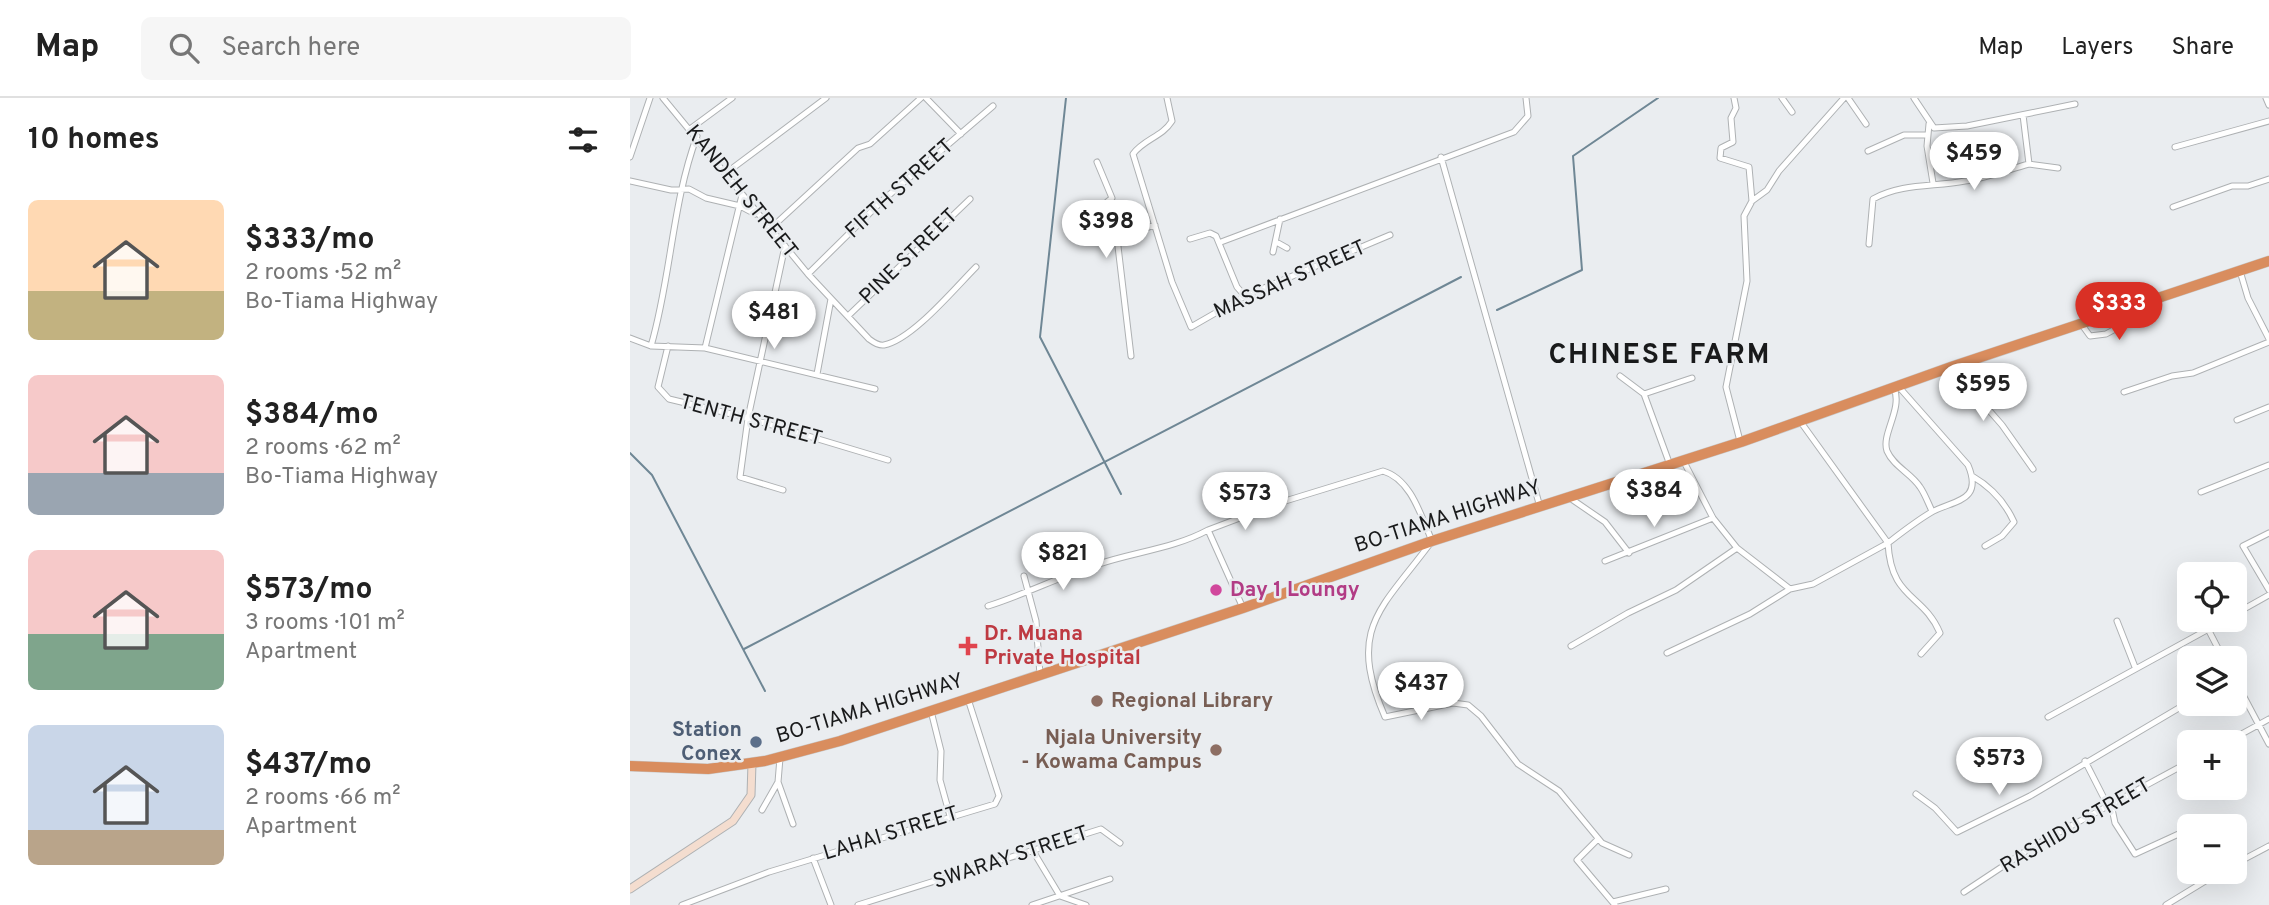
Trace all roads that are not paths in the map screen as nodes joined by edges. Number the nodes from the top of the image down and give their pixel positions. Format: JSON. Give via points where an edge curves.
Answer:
{"nodes":[{"id":1,"x":650,"y":98,"type":"edge"},
{"id":2,"x":663,"y":98,"type":"edge"},
{"id":3,"x":732,"y":98,"type":"edge"},
{"id":4,"x":826,"y":98,"type":"edge"},
{"id":5,"x":923,"y":98,"type":"edge"},
{"id":6,"x":1167,"y":98,"type":"edge"},
{"id":7,"x":1525,"y":98,"type":"edge"},
{"id":8,"x":1734,"y":98,"type":"edge"},
{"id":9,"x":1783,"y":98,"type":"edge"},
{"id":10,"x":1846,"y":98,"type":"edge"},
{"id":11,"x":1914,"y":98,"type":"edge"},
{"id":12,"x":2056,"y":98,"type":"edge"},
{"id":13,"x":2266,"y":98,"type":"edge"},
{"id":14,"x":2075,"y":104,"type":"dead end"},
{"id":15,"x":2269,"y":105,"type":"edge"},
{"id":16,"x":993,"y":106,"type":"dead end"},
{"id":17,"x":2062,"y":107,"type":"junction"},
{"id":18,"x":1792,"y":112,"type":"dead end"},
{"id":19,"x":2023,"y":115,"type":"junction"},
{"id":20,"x":2269,"y":121,"type":"edge"},
{"id":21,"x":1866,"y":124,"type":"dead end"},
{"id":22,"x":1929,"y":124,"type":"junction"},
{"id":23,"x":691,"y":129,"type":"junction"},
{"id":24,"x":961,"y":134,"type":"junction"},
{"id":25,"x":1928,"y":135,"type":"junction"},
{"id":26,"x":697,"y":136,"type":"junction"},
{"id":27,"x":2175,"y":147,"type":"dead end"},
{"id":28,"x":1868,"y":151,"type":"dead end"},
{"id":29,"x":630,"y":157,"type":"edge"},
{"id":30,"x":1441,"y":157,"type":"junction"},
{"id":31,"x":1097,"y":162,"type":"dead end"},
{"id":32,"x":2028,"y":164,"type":"junction"},
{"id":33,"x":2058,"y":168,"type":"dead end"},
{"id":34,"x":726,"y":173,"type":"junction"},
{"id":35,"x":2269,"y":179,"type":"edge"},
{"id":36,"x":630,"y":181,"type":"edge"},
{"id":37,"x":1933,"y":183,"type":"junction"},
{"id":38,"x":683,"y":189,"type":"junction"},
{"id":39,"x":743,"y":194,"type":"junction"},
{"id":40,"x":970,"y":199,"type":"dead end"},
{"id":41,"x":1752,"y":201,"type":"junction"},
{"id":42,"x":740,"y":206,"type":"junction"},
{"id":43,"x":2173,"y":207,"type":"dead end"},
{"id":44,"x":758,"y":215,"type":"junction"},
{"id":45,"x":1280,"y":219,"type":"junction"},
{"id":46,"x":1155,"y":225,"type":"junction"},
{"id":47,"x":770,"y":229,"type":"junction"},
{"id":48,"x":1390,"y":235,"type":"dead end"},
{"id":49,"x":1117,"y":238,"type":"junction"},
{"id":50,"x":1190,"y":239,"type":"dead end"},
{"id":51,"x":1221,"y":242,"type":"junction"},
{"id":52,"x":1278,"y":243,"type":"junction"},
{"id":53,"x":1869,"y":244,"type":"dead end"},
{"id":54,"x":785,"y":246,"type":"junction"},
{"id":55,"x":1287,"y":248,"type":"dead end"},
{"id":56,"x":1273,"y":252,"type":"dead end"},
{"id":57,"x":2269,"y":261,"type":"edge"},
{"id":58,"x":976,"y":267,"type":"dead end"},
{"id":59,"x":2240,"y":271,"type":"junction"},
{"id":60,"x":808,"y":274,"type":"junction"},
{"id":61,"x":1245,"y":296,"type":"junction"},
{"id":62,"x":831,"y":299,"type":"junction"},
{"id":63,"x":2142,"y":304,"type":"junction"},
{"id":64,"x":848,"y":316,"type":"junction"},
{"id":65,"x":2082,"y":325,"type":"junction"},
{"id":66,"x":630,"y":338,"type":"edge"},
{"id":67,"x":2269,"y":341,"type":"edge"},
{"id":68,"x":651,"y":346,"type":"junction"},
{"id":69,"x":668,"y":346,"type":"junction"},
{"id":70,"x":705,"y":348,"type":"junction"},
{"id":71,"x":1131,"y":356,"type":"dead end"},
{"id":72,"x":760,"y":362,"type":"junction"},
{"id":73,"x":1951,"y":367,"type":"junction"},
{"id":74,"x":817,"y":374,"type":"junction"},
{"id":75,"x":1620,"y":376,"type":"dead end"},
{"id":76,"x":1692,"y":379,"type":"dead end"},
{"id":77,"x":1896,"y":387,"type":"junction"},
{"id":78,"x":875,"y":389,"type":"dead end"},
{"id":79,"x":2124,"y":392,"type":"dead end"},
{"id":80,"x":1644,"y":394,"type":"junction"},
{"id":81,"x":2269,"y":407,"type":"edge"},
{"id":82,"x":748,"y":418,"type":"junction"},
{"id":83,"x":2237,"y":420,"type":"dead end"},
{"id":84,"x":1800,"y":421,"type":"junction"},
{"id":85,"x":1741,"y":442,"type":"junction"},
{"id":86,"x":888,"y":460,"type":"dead end"},
{"id":87,"x":1682,"y":460,"type":"junction"},
{"id":88,"x":1670,"y":465,"type":"junction"},
{"id":89,"x":2269,"y":465,"type":"edge"},
{"id":90,"x":2033,"y":469,"type":"dead end"},
{"id":91,"x":1972,"y":476,"type":"junction"},
{"id":92,"x":1630,"y":477,"type":"junction"},
{"id":93,"x":1694,"y":482,"type":"junction"},
{"id":94,"x":783,"y":490,"type":"dead end"},
{"id":95,"x":2201,"y":492,"type":"dead end"},
{"id":96,"x":1570,"y":498,"type":"junction"},
{"id":97,"x":1541,"y":508,"type":"junction"},
{"id":98,"x":1932,"y":511,"type":"junction"},
{"id":99,"x":1713,"y":518,"type":"junction"},
{"id":100,"x":1208,"y":530,"type":"junction"},
{"id":101,"x":2269,"y":533,"type":"edge"},
{"id":102,"x":1432,"y":541,"type":"junction"},
{"id":103,"x":1888,"y":543,"type":"junction"},
{"id":104,"x":1985,"y":546,"type":"dead end"},
{"id":105,"x":1737,"y":548,"type":"junction"},
{"id":106,"x":1629,"y":553,"type":"junction"},
{"id":107,"x":1605,"y":561,"type":"dead end"},
{"id":108,"x":1024,"y":576,"type":"dead end"},
{"id":109,"x":1790,"y":589,"type":"junction"},
{"id":110,"x":2269,"y":593,"type":"edge"},
{"id":111,"x":1027,"y":594,"type":"junction"},
{"id":112,"x":988,"y":606,"type":"dead end"},
{"id":113,"x":2247,"y":607,"type":"edge"},
{"id":114,"x":1243,"y":608,"type":"junction"},
{"id":115,"x":2117,"y":621,"type":"dead end"},
{"id":116,"x":2202,"y":632,"type":"edge"},
{"id":117,"x":1571,"y":646,"type":"dead end"},
{"id":118,"x":1667,"y":653,"type":"dead end"},
{"id":119,"x":1921,"y":654,"type":"dead end"},
{"id":120,"x":2135,"y":667,"type":"junction"},
{"id":121,"x":1040,"y":675,"type":"junction"},
{"id":122,"x":968,"y":699,"type":"junction"},
{"id":123,"x":2247,"y":703,"type":"edge"},
{"id":124,"x":2177,"y":709,"type":"edge"},
{"id":125,"x":931,"y":711,"type":"junction"},
{"id":126,"x":2048,"y":717,"type":"dead end"},
{"id":127,"x":2269,"y":719,"type":"edge"},
{"id":128,"x":2258,"y":725,"type":"junction"},
{"id":129,"x":2247,"y":731,"type":"edge"},
{"id":130,"x":2269,"y":744,"type":"edge"},
{"id":131,"x":780,"y":758,"type":"junction"},
{"id":132,"x":2085,"y":761,"type":"junction"},
{"id":133,"x":752,"y":763,"type":"junction"},
{"id":134,"x":630,"y":766,"type":"edge"},
{"id":135,"x":2177,"y":769,"type":"edge"},
{"id":136,"x":778,"y":782,"type":"junction"},
{"id":137,"x":1916,"y":794,"type":"dead end"},
{"id":138,"x":2110,"y":805,"type":"junction"},
{"id":139,"x":762,"y":810,"type":"dead end"},
{"id":140,"x":950,"y":816,"type":"junction"},
{"id":141,"x":793,"y":824,"type":"dead end"},
{"id":142,"x":2177,"y":835,"type":"edge"},
{"id":143,"x":1598,"y":839,"type":"junction"},
{"id":144,"x":1120,"y":843,"type":"dead end"},
{"id":145,"x":2269,"y":846,"type":"edge"},
{"id":146,"x":1033,"y":851,"type":"junction"},
{"id":147,"x":1629,"y":855,"type":"dead end"},
{"id":148,"x":813,"y":858,"type":"junction"},
{"id":149,"x":2247,"y":858,"type":"edge"},
{"id":150,"x":1110,"y":879,"type":"dead end"},
{"id":151,"x":2200,"y":884,"type":"edge"},
{"id":152,"x":1665,"y":889,"type":"dead end"},
{"id":153,"x":630,"y":890,"type":"edge"},
{"id":154,"x":1964,"y":892,"type":"dead end"},
{"id":155,"x":1060,"y":896,"type":"junction"},
{"id":156,"x":1614,"y":903,"type":"edge"},
{"id":157,"x":682,"y":905,"type":"edge"},
{"id":158,"x":831,"y":905,"type":"edge"},
{"id":159,"x":858,"y":905,"type":"edge"},
{"id":160,"x":1032,"y":905,"type":"edge"},
{"id":161,"x":1086,"y":905,"type":"edge"},
{"id":162,"x":2166,"y":905,"type":"edge"}],
"edges":[{"from":1,"to":29,"type":"street"},
{"from":2,"to":23,"type":"street","name":"KANDEH STREET"},
{"from":3,"to":23,"type":"street"},
{"from":4,"to":34,"type":"street"},
{"from":5,"to":24,"type":"street"},
{"from":5,"to":47,"type":"street","via":[[870,144],[858,148]]},
{"from":6,"to":46,"type":"street","via":[[1172,121],[1166,131],[1139,145],[1133,154]]},
{"from":7,"to":30,"type":"street","via":[[1528,116],[1514,132]]},
{"from":8,"to":41,"type":"street","via":[[1733,142],[1721,148],[1720,159],[1749,167]]},
{"from":9,"to":18,"type":"street"},
{"from":10,"to":21,"type":"street"},
{"from":10,"to":41,"type":"street","via":[[1767,190]]},
{"from":11,"to":22,"type":"street"},
{"from":12,"to":17,"type":"street"},
{"from":13,"to":15,"type":"street"},
{"from":14,"to":17,"type":"street"},
{"from":16,"to":24,"type":"street","name":"FIFTH STREET"},
{"from":17,"to":19,"type":"street"},
{"from":19,"to":22,"type":"street","via":[[1967,126],[1934,128]]},
{"from":19,"to":32,"type":"street"},
{"from":20,"to":27,"type":"street"},
{"from":22,"to":25,"type":"street"},
{"from":23,"to":26,"type":"street","name":"KANDEH STREET"},
{"from":24,"to":60,"type":"street","name":"FIFTH STREET"},
{"from":25,"to":28,"type":"street","via":[[1904,135]]},
{"from":25,"to":37,"type":"street"},
{"from":26,"to":34,"type":"street","name":"KANDEH STREET"},
{"from":26,"to":38,"type":"street"},
{"from":30,"to":45,"type":"street"},
{"from":30,"to":97,"type":"street"},
{"from":31,"to":49,"type":"street","via":[[1112,198],[1107,202],[1108,215]]},
{"from":32,"to":33,"type":"street"},
{"from":32,"to":37,"type":"street","via":[[1963,182]]},
{"from":34,"to":39,"type":"street","name":"KANDEH STREET"},
{"from":35,"to":43,"type":"street","via":[[2232,186]]},
{"from":36,"to":38,"type":"street"},
{"from":37,"to":53,"type":"street","via":[[1873,199]]},
{"from":38,"to":42,"type":"street"},
{"from":38,"to":68,"type":"street"},
{"from":39,"to":42,"type":"street"},
{"from":39,"to":44,"type":"street","name":"KANDEH STREET"},
{"from":40,"to":64,"type":"street","name":"PINE STREET"},
{"from":41,"to":85,"type":"street","via":[[1745,216],[1747,281],[1726,387]]},
{"from":42,"to":44,"type":"street"},
{"from":42,"to":70,"type":"street"},
{"from":44,"to":47,"type":"street","name":"KANDEH STREET"},
{"from":45,"to":51,"type":"street"},
{"from":45,"to":52,"type":"street"},
{"from":46,"to":49,"type":"street"},
{"from":46,"to":61,"type":"street","name":"MASSAH STREET","via":[[1191,327]]},
{"from":47,"to":54,"type":"street","name":"KANDEH STREET"},
{"from":48,"to":61,"type":"street","name":"MASSAH STREET"},
{"from":49,"to":71,"type":"street"},
{"from":50,"to":51,"type":"street","via":[[1210,233]]},
{"from":51,"to":61,"type":"street","via":[[1221,251]]},
{"from":52,"to":55,"type":"street"},
{"from":52,"to":56,"type":"street"},
{"from":54,"to":60,"type":"street","name":"KANDEH STREET"},
{"from":54,"to":72,"type":"street"},
{"from":57,"to":59,"type":"highway","name":"BO-TIAMA HIGHWAY"},
{"from":58,"to":64,"type":"street","name":"KANDEH STREET","via":[[908,332],[884,345],[869,339]]},
{"from":59,"to":63,"type":"highway","name":"BO-TIAMA HIGHWAY"},
{"from":59,"to":67,"type":"street"},
{"from":60,"to":62,"type":"street","name":"KANDEH STREET"},
{"from":62,"to":64,"type":"street","name":"KANDEH STREET"},
{"from":62,"to":74,"type":"street"},
{"from":63,"to":65,"type":"highway","name":"BO-TIAMA HIGHWAY"},
{"from":63,"to":65,"type":"street","via":[[2143,314],[2106,334],[2090,336]]},
{"from":65,"to":73,"type":"highway","name":"BO-TIAMA HIGHWAY"},
{"from":66,"to":68,"type":"street"},
{"from":67,"to":79,"type":"street","via":[[2193,373]]},
{"from":68,"to":69,"type":"street"},
{"from":69,"to":70,"type":"street"},
{"from":69,"to":82,"type":"street","name":"TENTH STREET","via":[[658,387],[662,393],[669,399]]},
{"from":70,"to":72,"type":"street"},
{"from":72,"to":74,"type":"street"},
{"from":72,"to":82,"type":"street"},
{"from":73,"to":77,"type":"highway","name":"BO-TIAMA HIGHWAY"},
{"from":73,"to":90,"type":"street"},
{"from":74,"to":78,"type":"street"},
{"from":75,"to":80,"type":"street"},
{"from":76,"to":80,"type":"street"},
{"from":77,"to":84,"type":"highway","name":"BO-TIAMA HIGHWAY"},
{"from":77,"to":91,"type":"street","via":[[1968,465]]},
{"from":77,"to":98,"type":"street","via":[[1887,450],[1921,487]]},
{"from":80,"to":88,"type":"street"},
{"from":81,"to":83,"type":"street"},
{"from":82,"to":86,"type":"street","name":"TENTH STREET"},
{"from":82,"to":94,"type":"street","via":[[740,477]]},
{"from":84,"to":85,"type":"highway","name":"BO-TIAMA HIGHWAY"},
{"from":84,"to":103,"type":"street"},
{"from":85,"to":87,"type":"highway","name":"BO-TIAMA HIGHWAY"},
{"from":87,"to":88,"type":"highway","name":"BO-TIAMA HIGHWAY"},
{"from":87,"to":93,"type":"street"},
{"from":88,"to":92,"type":"highway","name":"BO-TIAMA HIGHWAY"},
{"from":89,"to":95,"type":"street"},
{"from":91,"to":98,"type":"street","via":[[1969,493],[1959,503]]},
{"from":91,"to":104,"type":"street","via":[[2007,507],[2014,522]]},
{"from":92,"to":93,"type":"street","via":[[1647,491],[1671,495]]},
{"from":92,"to":96,"type":"highway","name":"BO-TIAMA HIGHWAY"},
{"from":93,"to":99,"type":"street"},
{"from":96,"to":97,"type":"highway","name":"BO-TIAMA HIGHWAY"},
{"from":96,"to":106,"type":"street","via":[[1605,522]]},
{"from":97,"to":102,"type":"highway","name":"BO-TIAMA HIGHWAY"},
{"from":98,"to":103,"type":"street"},
{"from":99,"to":105,"type":"street"},
{"from":99,"to":106,"type":"street"},
{"from":100,"to":102,"type":"street","via":[[1382,471],[1394,474],[1409,492]]},
{"from":100,"to":111,"type":"street","via":[[1101,563]]},
{"from":100,"to":114,"type":"street"},
{"from":101,"to":110,"type":"street","via":[[2243,547]]},
{"from":102,"to":114,"type":"highway","name":"BO-TIAMA HIGHWAY"},
{"from":102,"to":143,"type":"street","via":[[1384,599],[1372,621],[1369,674],[1385,717],[1453,703],[1468,705],[1518,764],[1559,791]]},
{"from":103,"to":109,"type":"street","via":[[1813,584]]},
{"from":103,"to":119,"type":"street","via":[[1889,567],[1901,588],[1940,633]]},
{"from":105,"to":109,"type":"street"},
{"from":105,"to":117,"type":"street","via":[[1676,590]]},
{"from":106,"to":107,"type":"street"},
{"from":108,"to":111,"type":"street"},
{"from":109,"to":118,"type":"street","via":[[1750,614]]},
{"from":110,"to":113,"type":"street"},
{"from":111,"to":112,"type":"street"},
{"from":111,"to":121,"type":"street","via":[[1036,621]]},
{"from":114,"to":121,"type":"highway","name":"BO-TIAMA HIGHWAY"},
{"from":115,"to":120,"type":"street"},
{"from":116,"to":120,"type":"street"},
{"from":120,"to":126,"type":"street"},
{"from":121,"to":122,"type":"highway","name":"BO-TIAMA HIGHWAY"},
{"from":122,"to":125,"type":"highway","name":"BO-TIAMA HIGHWAY"},
{"from":122,"to":140,"type":"street","name":"LAHAI STREET","via":[[999,800]]},
{"from":123,"to":128,"type":"street"},
{"from":124,"to":132,"type":"street"},
{"from":125,"to":131,"type":"highway","name":"BO-TIAMA HIGHWAY"},
{"from":125,"to":140,"type":"street"},
{"from":127,"to":128,"type":"street"},
{"from":128,"to":129,"type":"street"},
{"from":128,"to":130,"type":"street"},
{"from":131,"to":133,"type":"highway","name":"BO-TIAMA HIGHWAY"},
{"from":131,"to":136,"type":"street"},
{"from":132,"to":137,"type":"street","via":[[1957,832]]},
{"from":132,"to":138,"type":"street"},
{"from":133,"to":134,"type":"highway","name":"BO-TIAMA HIGHWAY","via":[[708,769]]},
{"from":133,"to":153,"type":"main road","via":[[751,795],[733,821]]},
{"from":135,"to":138,"type":"street","name":"RASHIDU STREET"},
{"from":136,"to":139,"type":"street"},
{"from":136,"to":141,"type":"street"},
{"from":138,"to":142,"type":"street","via":[[2115,823],[2135,855]]},
{"from":138,"to":154,"type":"street","name":"RASHIDU STREET","via":[[2032,847]]},
{"from":140,"to":148,"type":"street","name":"LAHAI STREET"},
{"from":143,"to":147,"type":"street"},
{"from":143,"to":156,"type":"street","via":[[1577,860]]},
{"from":144,"to":146,"type":"street","name":"SWARAY STREET","via":[[1101,829]]},
{"from":145,"to":149,"type":"street"},
{"from":146,"to":155,"type":"street"},
{"from":146,"to":159,"type":"street","name":"SWARAY STREET"},
{"from":148,"to":157,"type":"street","name":"LAHAI STREET"},
{"from":148,"to":158,"type":"street"},
{"from":150,"to":155,"type":"street"},
{"from":151,"to":162,"type":"street"},
{"from":152,"to":156,"type":"street"},
{"from":155,"to":160,"type":"street"},
{"from":155,"to":161,"type":"street"}]}
